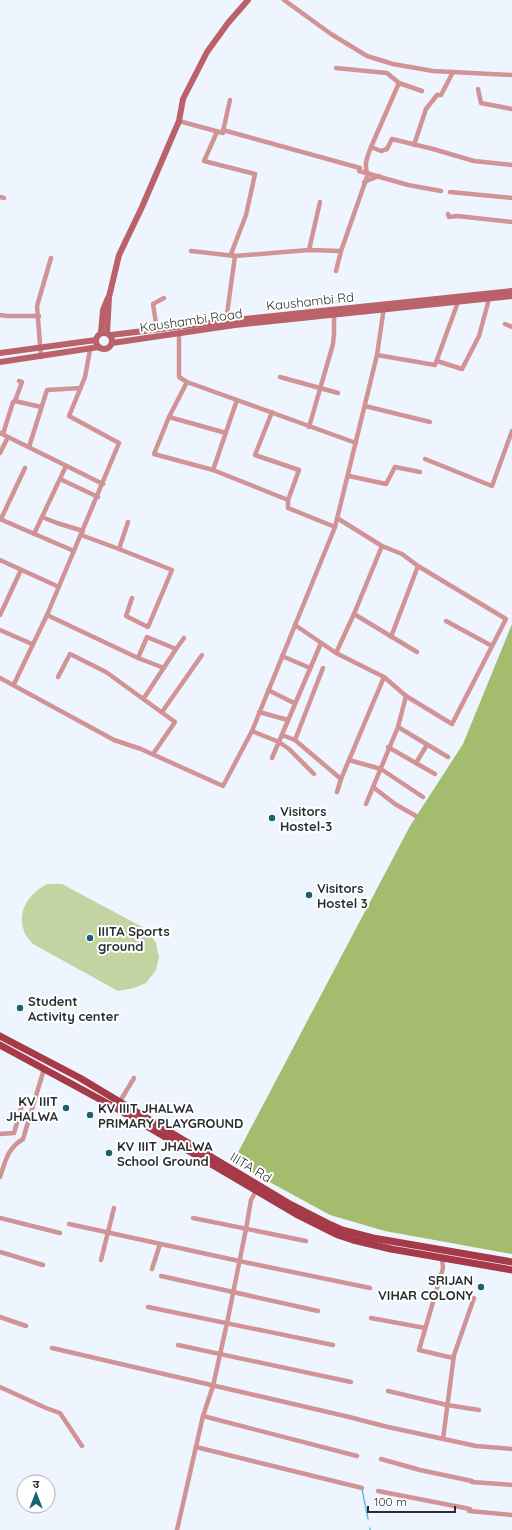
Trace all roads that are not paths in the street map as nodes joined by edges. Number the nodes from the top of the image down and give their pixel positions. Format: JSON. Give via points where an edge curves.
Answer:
{"nodes":[{"id":1,"x":248,"y":0,"type":"edge"},
{"id":2,"x":284,"y":0,"type":"edge"},
{"id":3,"x":336,"y":68,"type":"dead end"},
{"id":4,"x":454,"y":72,"type":"junction"},
{"id":5,"x":512,"y":75,"type":"edge"},
{"id":6,"x":399,"y":83,"type":"junction"},
{"id":7,"x":478,"y":90,"type":"dead end"},
{"id":8,"x":422,"y":91,"type":"dead end"},
{"id":9,"x":230,"y":100,"type":"dead end"},
{"id":10,"x":512,"y":109,"type":"edge"},
{"id":11,"x":179,"y":121,"type":"junction"},
{"id":12,"x":217,"y":132,"type":"junction"},
{"id":13,"x":223,"y":133,"type":"junction"},
{"id":14,"x":414,"y":145,"type":"junction"},
{"id":15,"x":371,"y":147,"type":"junction"},
{"id":16,"x":512,"y":165,"type":"edge"},
{"id":17,"x":368,"y":174,"type":"junction"},
{"id":18,"x":379,"y":176,"type":"junction"},
{"id":19,"x":364,"y":183,"type":"junction"},
{"id":20,"x":441,"y":191,"type":"dead end"},
{"id":21,"x":450,"y":192,"type":"dead end"},
{"id":22,"x":512,"y":198,"type":"edge"},
{"id":23,"x":320,"y":202,"type":"dead end"},
{"id":24,"x":448,"y":214,"type":"dead end"},
{"id":25,"x":512,"y":222,"type":"edge"},
{"id":26,"x":309,"y":250,"type":"junction"},
{"id":27,"x":191,"y":251,"type":"dead end"},
{"id":28,"x":341,"y":251,"type":"junction"},
{"id":29,"x":235,"y":256,"type":"junction"},
{"id":30,"x":51,"y":258,"type":"dead end"},
{"id":31,"x":336,"y":271,"type":"dead end"},
{"id":32,"x":512,"y":291,"type":"edge"},
{"id":33,"x":512,"y":296,"type":"edge"},
{"id":34,"x":164,"y":298,"type":"dead end"},
{"id":35,"x":489,"y":299,"type":"junction"},
{"id":36,"x":458,"y":302,"type":"junction"},
{"id":37,"x":384,"y":307,"type":"junction"},
{"id":38,"x":0,"y":314,"type":"edge"},
{"id":39,"x":334,"y":315,"type":"junction"},
{"id":40,"x":39,"y":316,"type":"junction"},
{"id":41,"x":226,"y":321,"type":"junction"},
{"id":42,"x":505,"y":324,"type":"dead end"},
{"id":43,"x":512,"y":327,"type":"edge"},
{"id":44,"x":157,"y":330,"type":"junction"},
{"id":45,"x":179,"y":333,"type":"junction"},
{"id":46,"x":106,"y":334,"type":"junction"},
{"id":47,"x":96,"y":340,"type":"junction"},
{"id":48,"x":112,"y":343,"type":"junction"},
{"id":49,"x":99,"y":347,"type":"junction"},
{"id":50,"x":41,"y":348,"type":"junction"},
{"id":51,"x":90,"y":350,"type":"junction"},
{"id":52,"x":0,"y":353,"type":"edge"},
{"id":53,"x":377,"y":355,"type":"junction"},
{"id":54,"x":41,"y":356,"type":"junction"},
{"id":55,"x":437,"y":361,"type":"junction"},
{"id":56,"x":0,"y":362,"type":"edge"},
{"id":57,"x":280,"y":377,"type":"dead end"},
{"id":58,"x":19,"y":381,"type":"dead end"},
{"id":59,"x":187,"y":382,"type":"junction"},
{"id":60,"x":81,"y":388,"type":"junction"},
{"id":61,"x":319,"y":388,"type":"junction"},
{"id":62,"x":338,"y":393,"type":"dead end"},
{"id":63,"x":237,"y":400,"type":"junction"},
{"id":64,"x":15,"y":401,"type":"junction"},
{"id":65,"x":365,"y":406,"type":"junction"},
{"id":66,"x":41,"y":407,"type":"junction"},
{"id":67,"x":272,"y":412,"type":"junction"},
{"id":68,"x":169,"y":417,"type":"junction"},
{"id":69,"x":430,"y":422,"type":"dead end"},
{"id":70,"x":309,"y":427,"type":"junction"},
{"id":71,"x":512,"y":431,"type":"edge"},
{"id":72,"x":0,"y":433,"type":"edge"},
{"id":73,"x":226,"y":433,"type":"junction"},
{"id":74,"x":8,"y":437,"type":"junction"},
{"id":75,"x":356,"y":443,"type":"junction"},
{"id":76,"x":29,"y":448,"type":"junction"},
{"id":77,"x":0,"y":454,"type":"edge"},
{"id":78,"x":425,"y":459,"type":"dead end"},
{"id":79,"x":66,"y":466,"type":"junction"},
{"id":80,"x":25,"y":468,"type":"dead end"},
{"id":81,"x":213,"y":470,"type":"junction"},
{"id":82,"x":420,"y":472,"type":"dead end"},
{"id":83,"x":348,"y":476,"type":"junction"},
{"id":84,"x":60,"y":479,"type":"junction"},
{"id":85,"x":103,"y":484,"type":"junction"},
{"id":86,"x":98,"y":497,"type":"junction"},
{"id":87,"x":288,"y":500,"type":"junction"},
{"id":88,"x":42,"y":517,"type":"junction"},
{"id":89,"x":337,"y":518,"type":"junction"},
{"id":90,"x":0,"y":519,"type":"edge"},
{"id":91,"x":128,"y":522,"type":"dead end"},
{"id":92,"x":335,"y":527,"type":"junction"},
{"id":93,"x":82,"y":533,"type":"junction"},
{"id":94,"x":34,"y":534,"type":"junction"},
{"id":95,"x":382,"y":546,"type":"junction"},
{"id":96,"x":119,"y":548,"type":"junction"},
{"id":97,"x":74,"y":551,"type":"junction"},
{"id":98,"x":0,"y":560,"type":"edge"},
{"id":99,"x":418,"y":566,"type":"junction"},
{"id":100,"x":21,"y":570,"type":"junction"},
{"id":101,"x":58,"y":587,"type":"junction"},
{"id":102,"x":132,"y":598,"type":"dead end"},
{"id":103,"x":354,"y":614,"type":"junction"},
{"id":104,"x":0,"y":615,"type":"edge"},
{"id":105,"x":47,"y":615,"type":"junction"},
{"id":106,"x":446,"y":621,"type":"dead end"},
{"id":107,"x":295,"y":625,"type":"junction"},
{"id":108,"x":0,"y":630,"type":"edge"},
{"id":109,"x":391,"y":637,"type":"junction"},
{"id":110,"x":184,"y":638,"type":"dead end"},
{"id":111,"x":321,"y":643,"type":"junction"},
{"id":112,"x":32,"y":644,"type":"junction"},
{"id":113,"x":492,"y":646,"type":"junction"},
{"id":114,"x":176,"y":649,"type":"junction"},
{"id":115,"x":417,"y":652,"type":"dead end"},
{"id":116,"x":336,"y":653,"type":"junction"},
{"id":117,"x":202,"y":655,"type":"dead end"},
{"id":118,"x":282,"y":656,"type":"junction"},
{"id":119,"x":138,"y":658,"type":"junction"},
{"id":120,"x":164,"y":668,"type":"junction"},
{"id":121,"x":310,"y":668,"type":"junction"},
{"id":122,"x":323,"y":668,"type":"dead end"},
{"id":123,"x":58,"y":677,"type":"dead end"},
{"id":124,"x":384,"y":677,"type":"junction"},
{"id":125,"x":0,"y":678,"type":"edge"},
{"id":126,"x":14,"y":684,"type":"junction"},
{"id":127,"x":268,"y":690,"type":"junction"},
{"id":128,"x":406,"y":696,"type":"junction"},
{"id":129,"x":144,"y":698,"type":"junction"},
{"id":130,"x":294,"y":703,"type":"junction"},
{"id":131,"x":162,"y":712,"type":"junction"},
{"id":132,"x":259,"y":712,"type":"junction"},
{"id":133,"x":288,"y":720,"type":"junction"},
{"id":134,"x":398,"y":727,"type":"junction"},
{"id":135,"x":252,"y":731,"type":"junction"},
{"id":136,"x":282,"y":735,"type":"junction"},
{"id":137,"x":295,"y":740,"type":"junction"},
{"id":138,"x":279,"y":742,"type":"junction"},
{"id":139,"x":427,"y":744,"type":"junction"},
{"id":140,"x":388,"y":747,"type":"junction"},
{"id":141,"x":153,"y":754,"type":"junction"},
{"id":142,"x":448,"y":757,"type":"dead end"},
{"id":143,"x":272,"y":758,"type":"dead end"},
{"id":144,"x":349,"y":760,"type":"junction"},
{"id":145,"x":416,"y":763,"type":"junction"},
{"id":146,"x":381,"y":769,"type":"junction"},
{"id":147,"x":314,"y":774,"type":"dead end"},
{"id":148,"x":434,"y":774,"type":"dead end"},
{"id":149,"x":341,"y":779,"type":"junction"},
{"id":150,"x":373,"y":788,"type":"junction"},
{"id":151,"x":337,"y":792,"type":"dead end"},
{"id":152,"x":423,"y":797,"type":"dead end"},
{"id":153,"x":366,"y":804,"type":"dead end"},
{"id":154,"x":416,"y":816,"type":"dead end"},
{"id":155,"x":0,"y":1036,"type":"edge"},
{"id":156,"x":0,"y":1045,"type":"edge"},
{"id":157,"x":44,"y":1069,"type":"junction"},
{"id":158,"x":134,"y":1078,"type":"dead end"},
{"id":159,"x":23,"y":1102,"type":"dead end"},
{"id":160,"x":118,"y":1105,"type":"junction"},
{"id":161,"x":0,"y":1134,"type":"edge"},
{"id":162,"x":0,"y":1177,"type":"edge"},
{"id":163,"x":256,"y":1191,"type":"junction"},
{"id":164,"x":114,"y":1208,"type":"dead end"},
{"id":165,"x":0,"y":1218,"type":"edge"},
{"id":166,"x":193,"y":1218,"type":"dead end"},
{"id":167,"x":69,"y":1224,"type":"dead end"},
{"id":168,"x":246,"y":1229,"type":"junction"},
{"id":169,"x":60,"y":1233,"type":"dead end"},
{"id":170,"x":108,"y":1233,"type":"junction"},
{"id":171,"x":306,"y":1241,"type":"dead end"},
{"id":172,"x":160,"y":1244,"type":"junction"},
{"id":173,"x":0,"y":1252,"type":"edge"},
{"id":174,"x":442,"y":1258,"type":"junction"},
{"id":175,"x":101,"y":1260,"type":"dead end"},
{"id":176,"x":239,"y":1261,"type":"junction"},
{"id":177,"x":512,"y":1262,"type":"edge"},
{"id":178,"x":43,"y":1265,"type":"dead end"},
{"id":179,"x":152,"y":1269,"type":"dead end"},
{"id":180,"x":512,"y":1270,"type":"edge"},
{"id":181,"x":161,"y":1276,"type":"dead end"},
{"id":182,"x":370,"y":1288,"type":"dead end"},
{"id":183,"x":233,"y":1292,"type":"junction"},
{"id":184,"x":474,"y":1298,"type":"dead end"},
{"id":185,"x":148,"y":1307,"type":"dead end"},
{"id":186,"x":318,"y":1311,"type":"dead end"},
{"id":187,"x":0,"y":1317,"type":"edge"},
{"id":188,"x":371,"y":1318,"type":"dead end"},
{"id":189,"x":227,"y":1323,"type":"junction"},
{"id":190,"x":26,"y":1326,"type":"dead end"},
{"id":191,"x":425,"y":1328,"type":"junction"},
{"id":192,"x":178,"y":1345,"type":"dead end"},
{"id":193,"x":333,"y":1345,"type":"dead end"},
{"id":194,"x":52,"y":1348,"type":"dead end"},
{"id":195,"x":220,"y":1354,"type":"junction"},
{"id":196,"x":453,"y":1358,"type":"junction"},
{"id":197,"x":351,"y":1382,"type":"dead end"},
{"id":198,"x":213,"y":1386,"type":"junction"},
{"id":199,"x":0,"y":1387,"type":"edge"},
{"id":200,"x":388,"y":1391,"type":"dead end"},
{"id":201,"x":447,"y":1405,"type":"junction"},
{"id":202,"x":478,"y":1410,"type":"dead end"},
{"id":203,"x":204,"y":1416,"type":"junction"},
{"id":204,"x":443,"y":1439,"type":"junction"},
{"id":205,"x":82,"y":1446,"type":"dead end"},
{"id":206,"x":196,"y":1447,"type":"junction"},
{"id":207,"x":512,"y":1449,"type":"edge"},
{"id":208,"x":357,"y":1456,"type":"dead end"},
{"id":209,"x":381,"y":1459,"type":"dead end"},
{"id":210,"x":512,"y":1485,"type":"edge"},
{"id":211,"x":362,"y":1488,"type":"dead end"},
{"id":212,"x":378,"y":1491,"type":"dead end"},
{"id":213,"x":512,"y":1514,"type":"edge"},
{"id":214,"x":177,"y":1530,"type":"edge"}],
"edges":[{"from":1,"to":11,"type":"main road","via":[[206,52],[183,99]]},
{"from":2,"to":4,"type":"street","via":[[367,56],[393,64]]},
{"from":3,"to":6,"type":"street","via":[[387,73]]},
{"from":4,"to":5,"type":"street"},
{"from":4,"to":14,"type":"street","via":[[441,95],[436,95],[426,109]]},
{"from":6,"to":8,"type":"street"},
{"from":6,"to":15,"type":"street"},
{"from":7,"to":10,"type":"street","via":[[481,103]]},
{"from":9,"to":13,"type":"street"},
{"from":11,"to":12,"type":"street"},
{"from":11,"to":46,"type":"main road","via":[[118,255],[109,297],[103,310]]},
{"from":12,"to":13,"type":"street"},
{"from":12,"to":29,"type":"street","via":[[204,160],[255,174],[246,215],[231,254]]},
{"from":13,"to":17,"type":"street","via":[[224,130],[360,168],[359,171]]},
{"from":14,"to":15,"type":"street","via":[[392,139],[387,150],[381,151]]},
{"from":14,"to":16,"type":"street","via":[[474,161]]},
{"from":15,"to":17,"type":"street","via":[[365,170]]},
{"from":17,"to":18,"type":"street"},
{"from":17,"to":19,"type":"street"},
{"from":18,"to":19,"type":"street"},
{"from":18,"to":20,"type":"street"},
{"from":19,"to":28,"type":"street"},
{"from":21,"to":22,"type":"street"},
{"from":23,"to":26,"type":"street"},
{"from":24,"to":25,"type":"street"},
{"from":26,"to":28,"type":"street"},
{"from":26,"to":29,"type":"street"},
{"from":27,"to":29,"type":"street"},
{"from":28,"to":31,"type":"street"},
{"from":29,"to":41,"type":"street"},
{"from":30,"to":40,"type":"street","via":[[37,306]]},
{"from":32,"to":37,"type":"main road","name":"Kaushambi Rd"},
{"from":33,"to":35,"type":"main road","name":"Kaushambi Road"},
{"from":34,"to":44,"type":"street","via":[[153,304]]},
{"from":35,"to":36,"type":"main road","name":"Kaushambi Road"},
{"from":35,"to":55,"type":"street","via":[[479,336],[462,369]]},
{"from":36,"to":37,"type":"main road","name":"Kaushambi Road"},
{"from":36,"to":55,"type":"street"},
{"from":37,"to":39,"type":"main road","name":"Kaushambi Road"},
{"from":37,"to":41,"type":"main road","name":"Kaushambi Rd"},
{"from":37,"to":53,"type":"street"},
{"from":38,"to":40,"type":"street"},
{"from":39,"to":45,"type":"main road","name":"Kaushambi Road"},
{"from":39,"to":61,"type":"street","via":[[333,344]]},
{"from":40,"to":50,"type":"street"},
{"from":41,"to":44,"type":"main road","name":"Kaushambi Rd"},
{"from":42,"to":43,"type":"street"},
{"from":44,"to":46,"type":"main road","name":"Kaushambi Rd"},
{"from":45,"to":48,"type":"main road","name":"Kaushambi Road"},
{"from":45,"to":59,"type":"street","via":[[179,377]]},
{"from":46,"to":47,"type":"main road","via":[[96,337]]},
{"from":46,"to":48,"type":"main road"},
{"from":47,"to":49,"type":"main road"},
{"from":47,"to":50,"type":"main road"},
{"from":48,"to":49,"type":"main road","via":[[106,349]]},
{"from":49,"to":51,"type":"main road"},
{"from":50,"to":52,"type":"main road"},
{"from":50,"to":54,"type":"street"},
{"from":51,"to":54,"type":"main road"},
{"from":51,"to":60,"type":"street"},
{"from":53,"to":55,"type":"street","via":[[435,365]]},
{"from":53,"to":65,"type":"street"},
{"from":54,"to":56,"type":"main road"},
{"from":57,"to":61,"type":"street"},
{"from":58,"to":64,"type":"street","via":[[22,382]]},
{"from":59,"to":63,"type":"street"},
{"from":59,"to":68,"type":"street"},
{"from":60,"to":66,"type":"street","via":[[47,390]]},
{"from":60,"to":85,"type":"street","via":[[69,416],[119,443]]},
{"from":61,"to":62,"type":"street"},
{"from":61,"to":70,"type":"street"},
{"from":63,"to":67,"type":"street"},
{"from":63,"to":73,"type":"street"},
{"from":64,"to":66,"type":"street"},
{"from":64,"to":72,"type":"street","via":[[3,434]]},
{"from":65,"to":69,"type":"street"},
{"from":65,"to":75,"type":"street"},
{"from":66,"to":76,"type":"street"},
{"from":67,"to":70,"type":"street"},
{"from":67,"to":87,"type":"street","via":[[255,455],[299,470]]},
{"from":68,"to":73,"type":"street"},
{"from":68,"to":81,"type":"street","via":[[154,454]]},
{"from":70,"to":75,"type":"street"},
{"from":71,"to":78,"type":"street","via":[[492,486]]},
{"from":72,"to":74,"type":"street"},
{"from":73,"to":81,"type":"street"},
{"from":74,"to":76,"type":"street"},
{"from":74,"to":77,"type":"street"},
{"from":75,"to":83,"type":"street"},
{"from":76,"to":79,"type":"street"},
{"from":79,"to":84,"type":"street"},
{"from":79,"to":85,"type":"street"},
{"from":80,"to":90,"type":"street"},
{"from":81,"to":87,"type":"street"},
{"from":82,"to":83,"type":"street","via":[[395,467],[386,484]]},
{"from":83,"to":89,"type":"street"},
{"from":84,"to":86,"type":"street"},
{"from":84,"to":88,"type":"street"},
{"from":85,"to":86,"type":"street"},
{"from":86,"to":93,"type":"street"},
{"from":87,"to":92,"type":"street","via":[[288,508]]},
{"from":88,"to":93,"type":"street"},
{"from":88,"to":94,"type":"street"},
{"from":89,"to":92,"type":"street"},
{"from":89,"to":95,"type":"street"},
{"from":90,"to":94,"type":"street"},
{"from":91,"to":96,"type":"street"},
{"from":92,"to":107,"type":"street"},
{"from":93,"to":96,"type":"street"},
{"from":93,"to":97,"type":"street"},
{"from":94,"to":97,"type":"street"},
{"from":95,"to":99,"type":"street","via":[[402,554]]},
{"from":95,"to":103,"type":"street"},
{"from":96,"to":102,"type":"street","via":[[172,570],[148,627],[126,616]]},
{"from":97,"to":101,"type":"street"},
{"from":98,"to":100,"type":"street"},
{"from":99,"to":109,"type":"street"},
{"from":99,"to":113,"type":"street","via":[[506,619]]},
{"from":100,"to":101,"type":"street"},
{"from":100,"to":104,"type":"street"},
{"from":101,"to":105,"type":"street"},
{"from":103,"to":109,"type":"street"},
{"from":103,"to":116,"type":"street"},
{"from":105,"to":112,"type":"street"},
{"from":105,"to":119,"type":"street"},
{"from":106,"to":113,"type":"street"},
{"from":107,"to":111,"type":"street"},
{"from":107,"to":118,"type":"street"},
{"from":108,"to":112,"type":"street"},
{"from":109,"to":115,"type":"street"},
{"from":110,"to":114,"type":"street"},
{"from":111,"to":116,"type":"street"},
{"from":111,"to":121,"type":"street"},
{"from":112,"to":126,"type":"street"},
{"from":113,"to":128,"type":"street","via":[[452,724]]},
{"from":114,"to":119,"type":"street","via":[[147,637]]},
{"from":114,"to":120,"type":"street"},
{"from":116,"to":124,"type":"street"},
{"from":117,"to":131,"type":"street"},
{"from":118,"to":121,"type":"street"},
{"from":118,"to":127,"type":"street"},
{"from":119,"to":120,"type":"street"},
{"from":120,"to":129,"type":"street"},
{"from":121,"to":130,"type":"street"},
{"from":122,"to":137,"type":"street"},
{"from":123,"to":129,"type":"street","via":[[70,654],[106,672]]},
{"from":124,"to":128,"type":"street"},
{"from":124,"to":144,"type":"street"},
{"from":125,"to":126,"type":"street"},
{"from":126,"to":141,"type":"street","via":[[114,740]]},
{"from":127,"to":130,"type":"street"},
{"from":127,"to":132,"type":"street"},
{"from":128,"to":134,"type":"street"},
{"from":129,"to":131,"type":"street"},
{"from":130,"to":133,"type":"street"},
{"from":131,"to":141,"type":"street","via":[[175,722]]},
{"from":132,"to":133,"type":"street"},
{"from":132,"to":135,"type":"street"},
{"from":133,"to":136,"type":"street"},
{"from":134,"to":139,"type":"street"},
{"from":134,"to":140,"type":"street"},
{"from":135,"to":138,"type":"street"},
{"from":135,"to":141,"type":"street","via":[[223,786]]},
{"from":136,"to":137,"type":"street"},
{"from":136,"to":138,"type":"street"},
{"from":137,"to":149,"type":"street"},
{"from":138,"to":143,"type":"street"},
{"from":138,"to":147,"type":"street"},
{"from":139,"to":142,"type":"street"},
{"from":139,"to":145,"type":"street"},
{"from":140,"to":145,"type":"street"},
{"from":140,"to":146,"type":"street"},
{"from":144,"to":146,"type":"street"},
{"from":144,"to":149,"type":"street"},
{"from":145,"to":148,"type":"street"},
{"from":146,"to":150,"type":"street"},
{"from":146,"to":152,"type":"street"},
{"from":149,"to":151,"type":"street"},
{"from":150,"to":153,"type":"street"},
{"from":150,"to":154,"type":"street"},
{"from":155,"to":160,"type":"main road","name":"IIITA Rd","via":[[80,1078]]},
{"from":156,"to":157,"type":"main road","name":"IIITA Rd"},
{"from":157,"to":160,"type":"main road","name":"IIITA Rd"},
{"from":157,"to":162,"type":"street","via":[[23,1139],[14,1145]]},
{"from":158,"to":160,"type":"street"},
{"from":159,"to":161,"type":"street","via":[[14,1132]]},
{"from":160,"to":163,"type":"main road","name":"IIITA Rd"},
{"from":160,"to":177,"type":"main road","name":"IIITA Rd","via":[[288,1203],[342,1230],[373,1238]]},
{"from":163,"to":168,"type":"street","via":[[251,1200]]},
{"from":163,"to":174,"type":"main road","name":"IIITA Rd","via":[[338,1235],[391,1249]]},
{"from":164,"to":170,"type":"street"},
{"from":165,"to":169,"type":"street"},
{"from":166,"to":168,"type":"street"},
{"from":167,"to":170,"type":"street"},
{"from":168,"to":171,"type":"street"},
{"from":168,"to":176,"type":"street"},
{"from":170,"to":172,"type":"street"},
{"from":170,"to":175,"type":"street"},
{"from":172,"to":176,"type":"street"},
{"from":172,"to":179,"type":"street"},
{"from":173,"to":178,"type":"street"},
{"from":174,"to":180,"type":"main road","name":"IIITA Rd"},
{"from":174,"to":191,"type":"street","via":[[443,1268]]},
{"from":176,"to":182,"type":"street"},
{"from":176,"to":183,"type":"street"},
{"from":181,"to":183,"type":"street"},
{"from":183,"to":186,"type":"street"},
{"from":183,"to":189,"type":"street"},
{"from":184,"to":196,"type":"street"},
{"from":185,"to":189,"type":"street"},
{"from":187,"to":190,"type":"street"},
{"from":188,"to":191,"type":"street"},
{"from":189,"to":193,"type":"street"},
{"from":189,"to":195,"type":"street"},
{"from":191,"to":196,"type":"street","via":[[419,1350]]},
{"from":192,"to":195,"type":"street"},
{"from":194,"to":198,"type":"street"},
{"from":195,"to":197,"type":"street"},
{"from":195,"to":198,"type":"street"},
{"from":196,"to":201,"type":"street"},
{"from":198,"to":203,"type":"street"},
{"from":198,"to":204,"type":"street"},
{"from":199,"to":205,"type":"street","via":[[60,1412]]},
{"from":200,"to":201,"type":"street"},
{"from":201,"to":202,"type":"street"},
{"from":201,"to":204,"type":"street"},
{"from":203,"to":206,"type":"street"},
{"from":203,"to":208,"type":"street"},
{"from":204,"to":207,"type":"street","via":[[476,1446]]},
{"from":206,"to":211,"type":"street"},
{"from":206,"to":214,"type":"street"},
{"from":209,"to":210,"type":"street","via":[[472,1481]]},
{"from":212,"to":213,"type":"street","via":[[469,1510]]}]}
